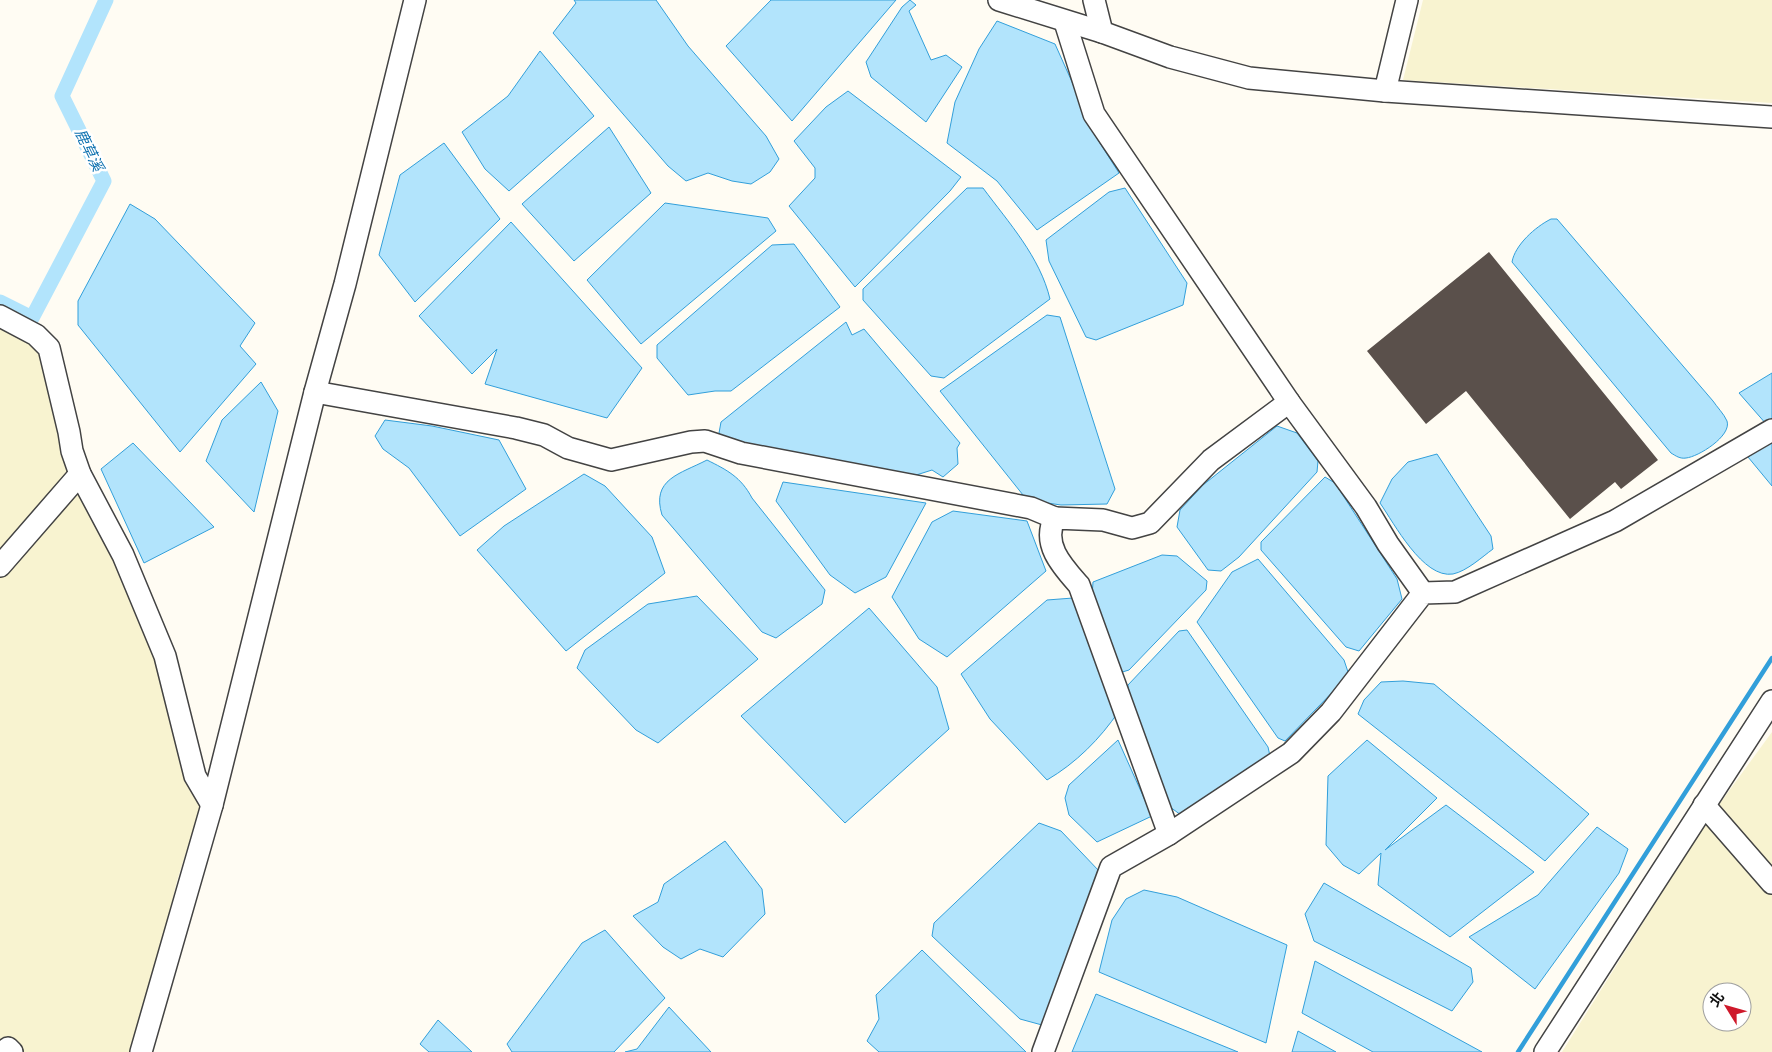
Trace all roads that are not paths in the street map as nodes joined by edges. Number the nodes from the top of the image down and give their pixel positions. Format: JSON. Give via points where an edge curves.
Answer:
{"nodes":[{"id":1,"x":415,"y":0,"type":"edge"},
{"id":2,"x":999,"y":0,"type":"edge"},
{"id":3,"x":1094,"y":0,"type":"edge"},
{"id":4,"x":1407,"y":0,"type":"edge"},
{"id":5,"x":1066,"y":22,"type":"junction"},
{"id":6,"x":1102,"y":32,"type":"junction"},
{"id":7,"x":1385,"y":91,"type":"junction"},
{"id":8,"x":1772,"y":117,"type":"edge"},
{"id":9,"x":0,"y":316,"type":"edge"},
{"id":10,"x":315,"y":392,"type":"junction"},
{"id":11,"x":1289,"y":402,"type":"junction"},
{"id":12,"x":1772,"y":430,"type":"edge"},
{"id":13,"x":80,"y":474,"type":"junction"},
{"id":14,"x":1055,"y":518,"type":"junction"},
{"id":15,"x":0,"y":566,"type":"edge"},
{"id":16,"x":1424,"y":593,"type":"junction"},
{"id":17,"x":1772,"y":701,"type":"edge"},
{"id":18,"x":212,"y":805,"type":"junction"},
{"id":19,"x":1704,"y":805,"type":"junction"},
{"id":20,"x":1169,"y":834,"type":"junction"},
{"id":21,"x":1772,"y":883,"type":"edge"},
{"id":22,"x":141,"y":1052,"type":"edge"},
{"id":23,"x":1043,"y":1052,"type":"edge"},
{"id":24,"x":1545,"y":1052,"type":"edge"}],
"edges":[{"from":1,"to":10,"type":"street"},
{"from":2,"to":5,"type":"street"},
{"from":3,"to":6,"type":"street"},
{"from":4,"to":7,"type":"street"},
{"from":5,"to":6,"type":"street"},
{"from":5,"to":11,"type":"street","via":[[1094,114]]},
{"from":6,"to":7,"type":"street","via":[[1170,57],[1250,78]]},
{"from":7,"to":8,"type":"street"},
{"from":9,"to":13,"type":"street","via":[[36,335],[49,348]]},
{"from":10,"to":14,"type":"street","via":[[516,428],[611,460],[705,441],[741,453],[1031,508]]},
{"from":10,"to":18,"type":"street"},
{"from":11,"to":14,"type":"street","via":[[1211,460],[1150,523],[1132,528],[1103,520]]},
{"from":11,"to":16,"type":"street"},
{"from":12,"to":16,"type":"street","via":[[1615,521],[1455,592]]},
{"from":13,"to":15,"type":"street"},
{"from":13,"to":18,"type":"street","via":[[123,555],[166,656],[195,776]]},
{"from":14,"to":20,"type":"street","via":[[1049,537],[1059,562],[1079,585]]},
{"from":16,"to":20,"type":"street","via":[[1331,712],[1291,753]]},
{"from":17,"to":19,"type":"street"},
{"from":18,"to":22,"type":"street"},
{"from":19,"to":21,"type":"street"},
{"from":19,"to":24,"type":"street"},
{"from":20,"to":23,"type":"street","via":[[1111,867]]}]}
